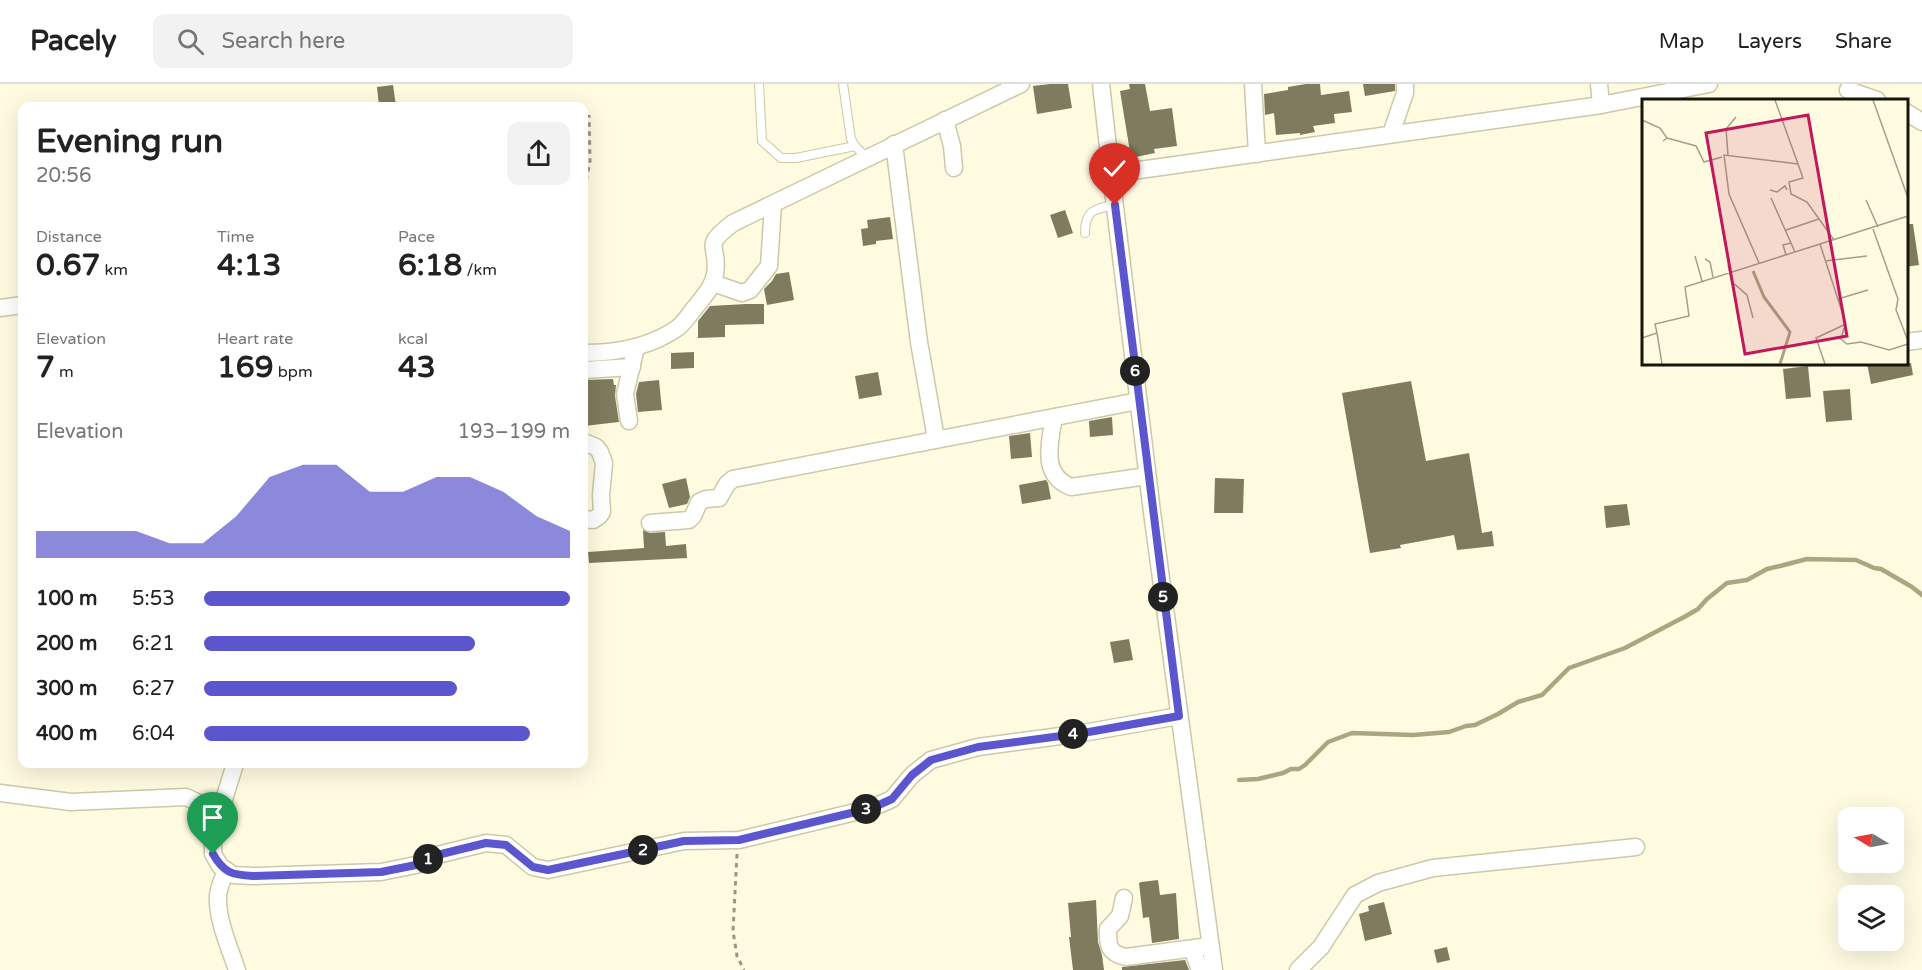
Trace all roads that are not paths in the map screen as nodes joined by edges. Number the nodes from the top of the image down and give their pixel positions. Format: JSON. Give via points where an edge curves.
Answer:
{"nodes":[{"id":1,"x":759,"y":84,"type":"edge"},
{"id":2,"x":843,"y":84,"type":"edge"},
{"id":3,"x":1022,"y":84,"type":"edge"},
{"id":4,"x":1101,"y":84,"type":"edge"},
{"id":5,"x":1252,"y":84,"type":"edge"},
{"id":6,"x":1405,"y":84,"type":"edge"},
{"id":7,"x":1599,"y":84,"type":"edge"},
{"id":8,"x":1709,"y":84,"type":"edge"},
{"id":9,"x":1846,"y":92,"type":"edge"},
{"id":10,"x":1870,"y":94,"type":"edge"},
{"id":11,"x":1601,"y":105,"type":"junction"},
{"id":12,"x":1907,"y":113,"type":"edge"},
{"id":13,"x":945,"y":120,"type":"junction"},
{"id":14,"x":1922,"y":122,"type":"edge"},
{"id":15,"x":1391,"y":135,"type":"junction"},
{"id":16,"x":894,"y":144,"type":"junction"},
{"id":17,"x":861,"y":152,"type":"junction"},
{"id":18,"x":1257,"y":154,"type":"junction"},
{"id":19,"x":954,"y":168,"type":"dead end"},
{"id":20,"x":1111,"y":174,"type":"junction"},
{"id":21,"x":773,"y":204,"type":"junction"},
{"id":22,"x":1115,"y":205,"type":"junction"},
{"id":23,"x":1085,"y":233,"type":"dead end"},
{"id":24,"x":713,"y":283,"type":"junction"},
{"id":25,"x":18,"y":306,"type":"edge"},
{"id":26,"x":0,"y":308,"type":"edge"},
{"id":27,"x":1922,"y":340,"type":"edge"},
{"id":28,"x":1907,"y":342,"type":"edge"},
{"id":29,"x":636,"y":347,"type":"junction"},
{"id":30,"x":588,"y":353,"type":"edge"},
{"id":31,"x":632,"y":367,"type":"junction"},
{"id":32,"x":588,"y":370,"type":"edge"},
{"id":33,"x":1138,"y":401,"type":"junction"},
{"id":34,"x":1054,"y":417,"type":"junction"},
{"id":35,"x":629,"y":421,"type":"dead end"},
{"id":36,"x":936,"y":439,"type":"junction"},
{"id":37,"x":588,"y":444,"type":"edge"},
{"id":38,"x":1147,"y":476,"type":"junction"},
{"id":39,"x":588,"y":519,"type":"edge"},
{"id":40,"x":650,"y":524,"type":"dead end"},
{"id":41,"x":1179,"y":716,"type":"junction"},
{"id":42,"x":234,"y":768,"type":"edge"},
{"id":43,"x":0,"y":793,"type":"edge"},
{"id":44,"x":218,"y":819,"type":"junction"},
{"id":45,"x":1636,"y":847,"type":"dead end"},
{"id":46,"x":226,"y":870,"type":"junction"},
{"id":47,"x":1124,"y":898,"type":"dead end"},
{"id":48,"x":1210,"y":946,"type":"junction"},
{"id":49,"x":1192,"y":949,"type":"junction"},
{"id":50,"x":237,"y":970,"type":"edge"},
{"id":51,"x":1200,"y":970,"type":"edge"},
{"id":52,"x":1214,"y":970,"type":"edge"},
{"id":53,"x":1298,"y":970,"type":"edge"}],
"edges":[{"from":1,"to":17,"type":"lane","via":[[762,141],[781,158]]},
{"from":2,"to":17,"type":"lane","via":[[851,139]]},
{"from":3,"to":13,"type":"street"},
{"from":4,"to":20,"type":"street"},
{"from":5,"to":18,"type":"street"},
{"from":6,"to":15,"type":"street"},
{"from":7,"to":11,"type":"street"},
{"from":8,"to":11,"type":"street"},
{"from":9,"to":10,"type":"street"},
{"from":11,"to":15,"type":"street"},
{"from":12,"to":14,"type":"street"},
{"from":13,"to":16,"type":"street"},
{"from":13,"to":19,"type":"street"},
{"from":15,"to":18,"type":"street"},
{"from":16,"to":17,"type":"street"},
{"from":16,"to":36,"type":"street","via":[[918,342]]},
{"from":17,"to":21,"type":"street"},
{"from":18,"to":20,"type":"street"},
{"from":20,"to":22,"type":"street"},
{"from":21,"to":24,"type":"street","via":[[716,236]]},
{"from":21,"to":24,"type":"street","via":[[766,272],[750,290],[742,292]]},
{"from":22,"to":23,"type":"lane","via":[[1097,208],[1089,214]]},
{"from":22,"to":33,"type":"street"},
{"from":24,"to":29,"type":"street","via":[[677,328]]},
{"from":25,"to":26,"type":"street"},
{"from":27,"to":28,"type":"street"},
{"from":29,"to":30,"type":"street"},
{"from":29,"to":31,"type":"street"},
{"from":31,"to":32,"type":"street"},
{"from":31,"to":35,"type":"street","via":[[626,394]]},
{"from":33,"to":34,"type":"street"},
{"from":33,"to":38,"type":"street"},
{"from":34,"to":36,"type":"street"},
{"from":34,"to":38,"type":"street","via":[[1048,456],[1051,470],[1064,484],[1071,487]]},
{"from":36,"to":40,"type":"street","via":[[733,479],[719,498],[699,502],[689,520]]},
{"from":37,"to":39,"type":"street","via":[[596,447],[604,463],[602,512]]},
{"from":38,"to":41,"type":"street"},
{"from":41,"to":46,"type":"street","via":[[978,747],[931,760],[892,799],[872,808],[739,840],[684,841],[548,870],[533,867],[506,845],[486,843],[381,872],[253,876],[233,875]]},
{"from":41,"to":48,"type":"street"},
{"from":42,"to":44,"type":"street"},
{"from":43,"to":44,"type":"street","via":[[71,801],[186,797],[204,805]]},
{"from":44,"to":46,"type":"street","via":[[213,854]]},
{"from":45,"to":53,"type":"street","via":[[1433,868],[1378,883],[1355,896],[1321,947]]},
{"from":46,"to":50,"type":"street","via":[[219,908]]},
{"from":47,"to":49,"type":"street","via":[[1120,916],[1108,929],[1108,941],[1116,955]]},
{"from":48,"to":49,"type":"street"},
{"from":48,"to":52,"type":"street"},
{"from":49,"to":51,"type":"street"}]}
